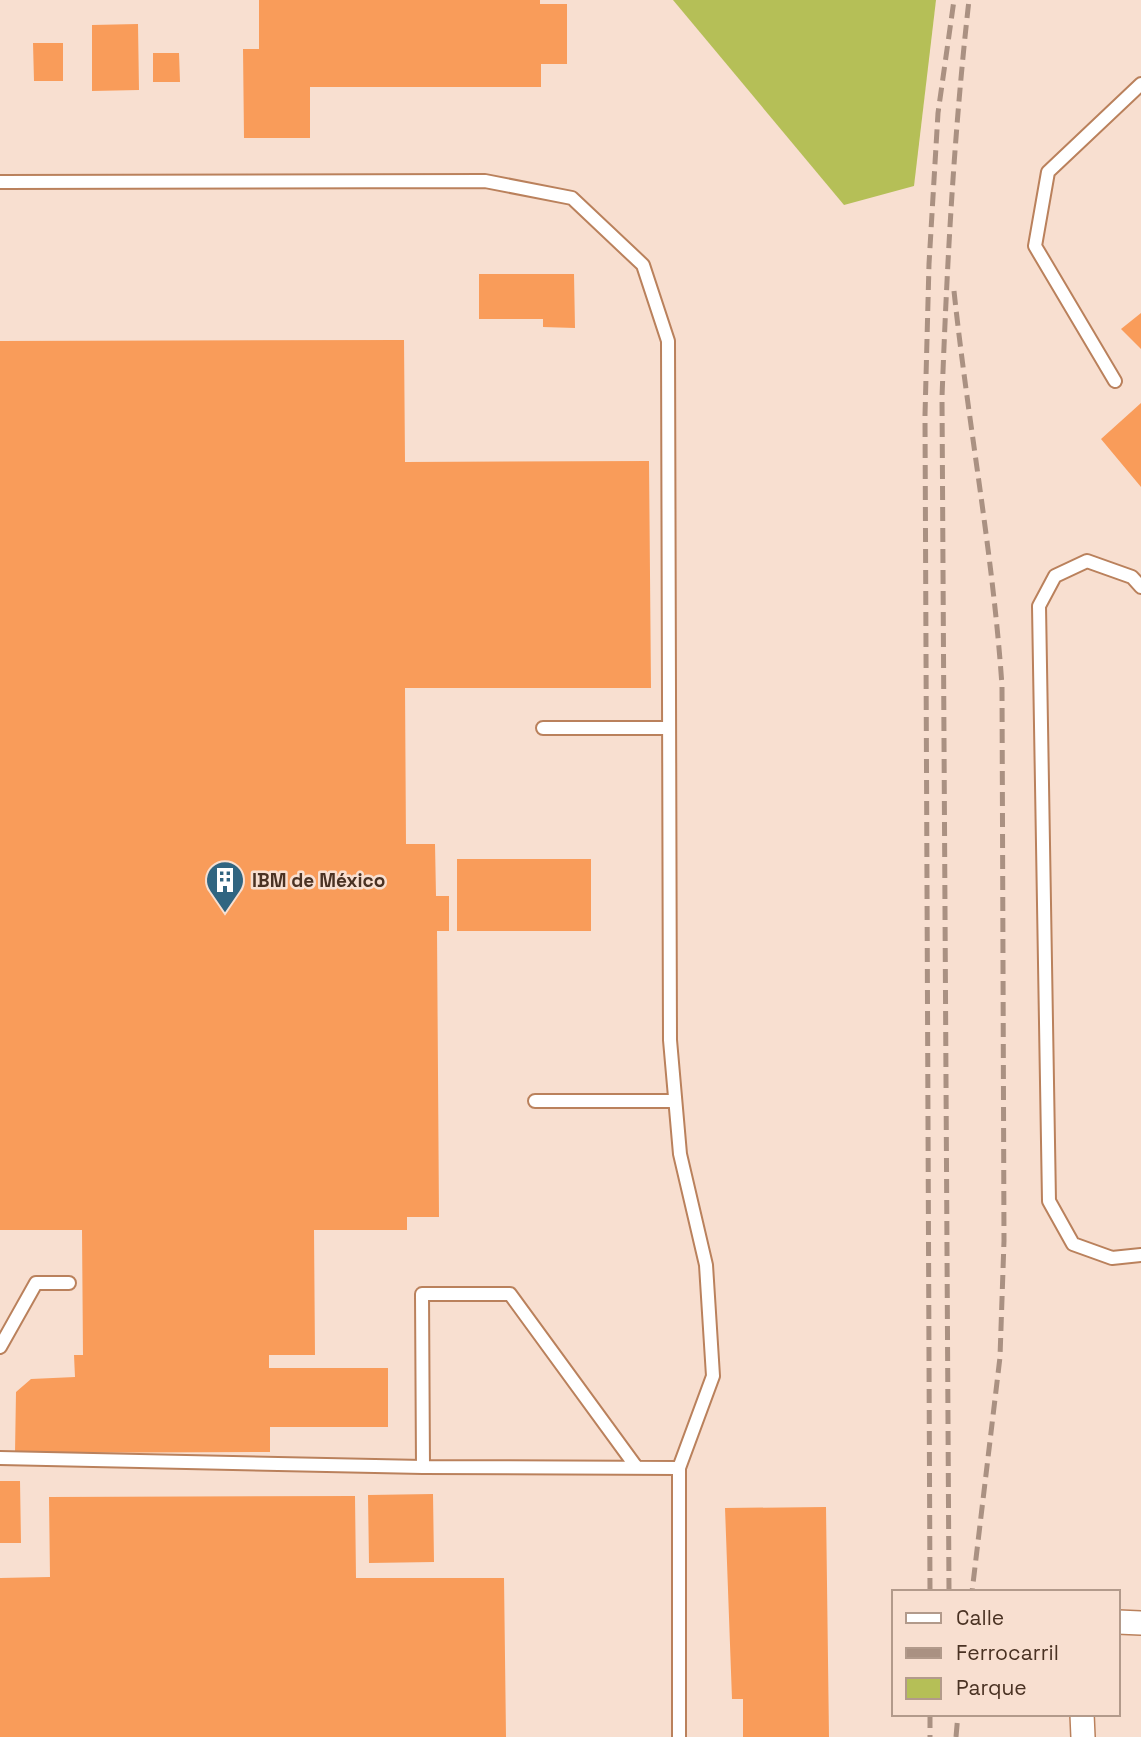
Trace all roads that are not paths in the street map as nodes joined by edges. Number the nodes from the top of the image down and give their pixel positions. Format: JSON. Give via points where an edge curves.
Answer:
{"nodes":[{"id":1,"x":1141,"y":84,"type":"edge"},
{"id":2,"x":0,"y":182,"type":"edge"},
{"id":3,"x":1115,"y":381,"type":"dead end"},
{"id":4,"x":1141,"y":587,"type":"edge"},
{"id":5,"x":543,"y":728,"type":"dead end"},
{"id":6,"x":669,"y":728,"type":"junction"},
{"id":7,"x":535,"y":1101,"type":"dead end"},
{"id":8,"x":675,"y":1101,"type":"junction"},
{"id":9,"x":1141,"y":1255,"type":"edge"},
{"id":10,"x":69,"y":1283,"type":"dead end"},
{"id":11,"x":0,"y":1347,"type":"edge"},
{"id":12,"x":0,"y":1458,"type":"edge"},
{"id":13,"x":424,"y":1467,"type":"junction"},
{"id":14,"x":637,"y":1468,"type":"junction"},
{"id":15,"x":679,"y":1468,"type":"junction"},
{"id":16,"x":1120,"y":1622,"type":"edge"},
{"id":17,"x":1141,"y":1623,"type":"edge"},
{"id":18,"x":1082,"y":1716,"type":"edge"},
{"id":19,"x":679,"y":1737,"type":"edge"},
{"id":20,"x":1083,"y":1737,"type":"edge"}],
"edges":[{"from":1,"to":3,"type":"lane","via":[[1048,172],[1035,246]]},
{"from":2,"to":6,"type":"lane","via":[[485,181],[572,198],[643,265],[668,341]]},
{"from":4,"to":9,"type":"lane","via":[[1132,576],[1087,561],[1055,576],[1039,607],[1049,1201],[1073,1244],[1112,1258]]},
{"from":5,"to":6,"type":"lane"},
{"from":6,"to":8,"type":"lane","via":[[670,1040]]},
{"from":7,"to":8,"type":"lane"},
{"from":8,"to":15,"type":"lane","via":[[680,1154],[706,1265],[713,1376]]},
{"from":10,"to":11,"type":"lane","via":[[36,1283]]},
{"from":12,"to":13,"type":"lane"},
{"from":13,"to":14,"type":"lane"},
{"from":13,"to":14,"type":"lane","via":[[422,1294],[510,1294]]},
{"from":14,"to":15,"type":"lane"},
{"from":15,"to":19,"type":"lane"},
{"from":16,"to":17,"type":"street"},
{"from":18,"to":20,"type":"street"}]}
